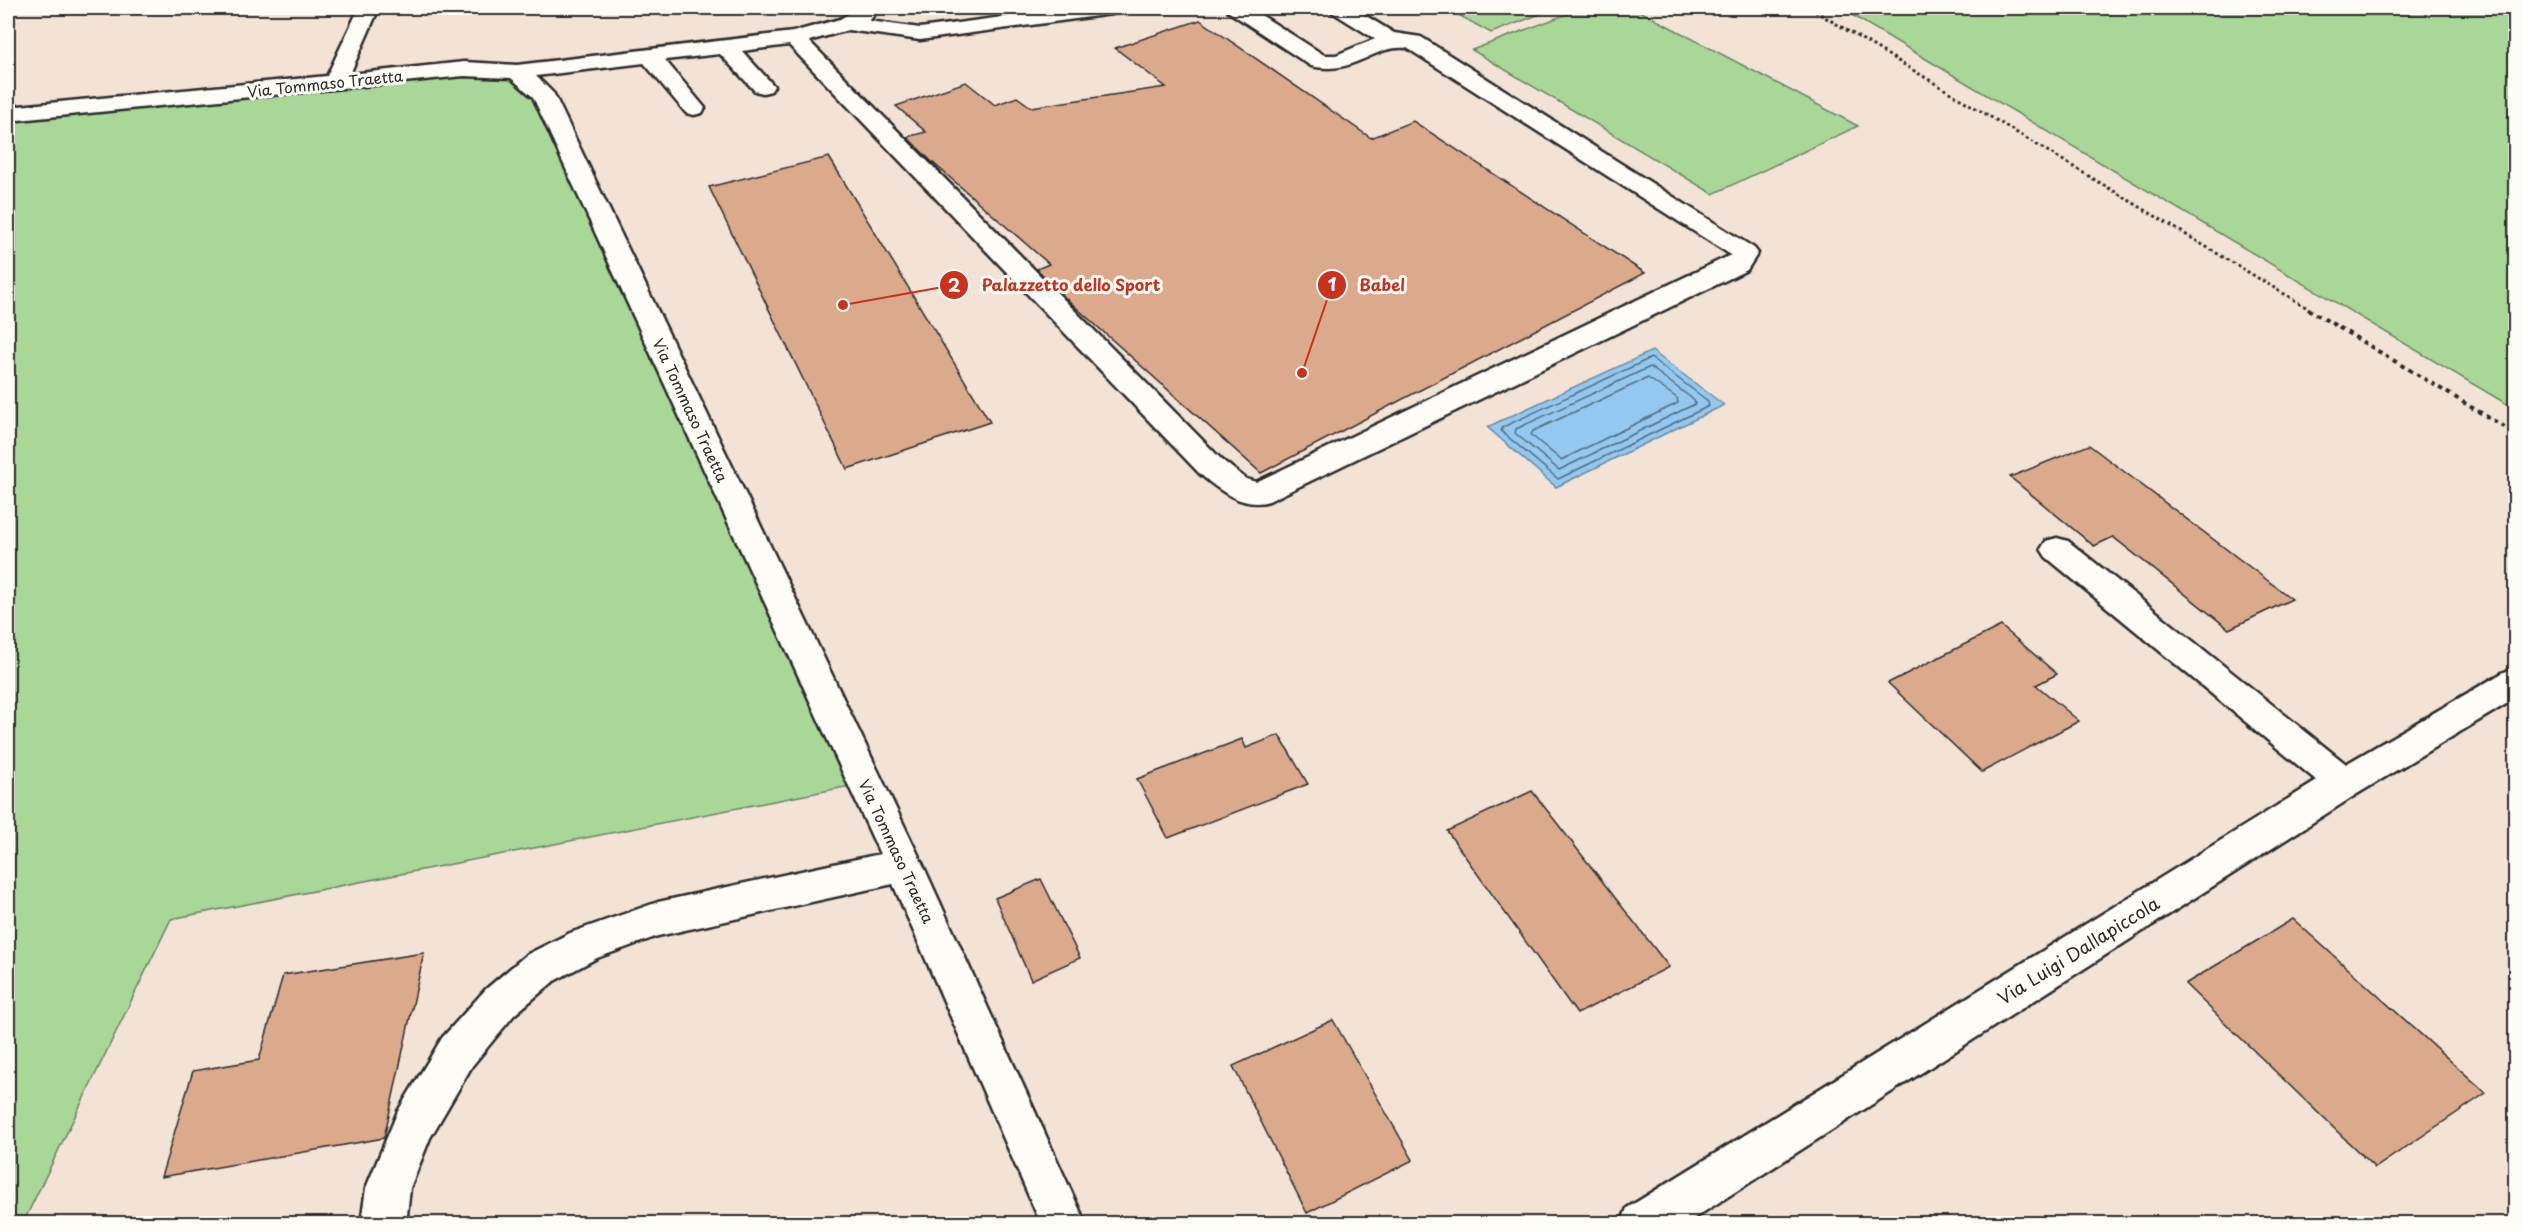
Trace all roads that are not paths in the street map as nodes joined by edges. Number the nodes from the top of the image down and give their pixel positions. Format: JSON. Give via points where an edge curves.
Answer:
{"nodes":[{"id":1,"x":369,"y":8,"type":"edge"},
{"id":2,"x":1112,"y":8,"type":"edge"},
{"id":3,"x":1236,"y":8,"type":"edge"},
{"id":4,"x":1339,"y":8,"type":"edge"},
{"id":5,"x":858,"y":13,"type":"edge"},
{"id":6,"x":794,"y":38,"type":"junction"},
{"id":7,"x":1388,"y":39,"type":"junction"},
{"id":8,"x":725,"y":46,"type":"junction"},
{"id":9,"x":649,"y":55,"type":"junction"},
{"id":10,"x":517,"y":72,"type":"junction"},
{"id":11,"x":335,"y":82,"type":"junction"},
{"id":12,"x":763,"y":86,"type":"dead end"},
{"id":13,"x":694,"y":108,"type":"dead end"},
{"id":14,"x":8,"y":114,"type":"edge"},
{"id":15,"x":2057,"y":549,"type":"dead end"},
{"id":16,"x":2516,"y":681,"type":"edge"},
{"id":17,"x":2344,"y":783,"type":"junction"},
{"id":18,"x":904,"y":865,"type":"junction"},
{"id":19,"x":383,"y":1224,"type":"edge"},
{"id":20,"x":1064,"y":1224,"type":"edge"},
{"id":21,"x":1643,"y":1224,"type":"edge"}],
"edges":[{"from":1,"to":11,"type":"street"},
{"from":2,"to":5,"type":"street","via":[[920,34]]},
{"from":3,"to":7,"type":"street","via":[[1319,61],[1340,62],[1385,44]]},
{"from":4,"to":7,"type":"street"},
{"from":5,"to":6,"type":"street"},
{"from":6,"to":7,"type":"street","via":[[1211,467],[1235,486],[1258,494],[1743,259],[1745,253],[1413,42]]},
{"from":6,"to":8,"type":"street"},
{"from":8,"to":9,"type":"street"},
{"from":8,"to":12,"type":"street"},
{"from":9,"to":10,"type":"street"},
{"from":9,"to":13,"type":"street"},
{"from":10,"to":11,"type":"street","name":"Via Tommaso Traetta","via":[[464,69]]},
{"from":10,"to":18,"type":"street","name":"Via Tommaso Traetta","via":[[543,94]]},
{"from":11,"to":14,"type":"street","name":"Via Tommaso Traetta"},
{"from":15,"to":17,"type":"street"},
{"from":16,"to":17,"type":"street","name":"Via Luigi Dallapiccola"},
{"from":17,"to":21,"type":"street","name":"Via Luigi Dallapiccola"},
{"from":18,"to":19,"type":"street","via":[[658,919],[584,945],[540,968],[500,1002],[457,1052],[413,1126],[388,1188]]},
{"from":18,"to":20,"type":"street","name":"Via Tommaso Traetta"}]}
